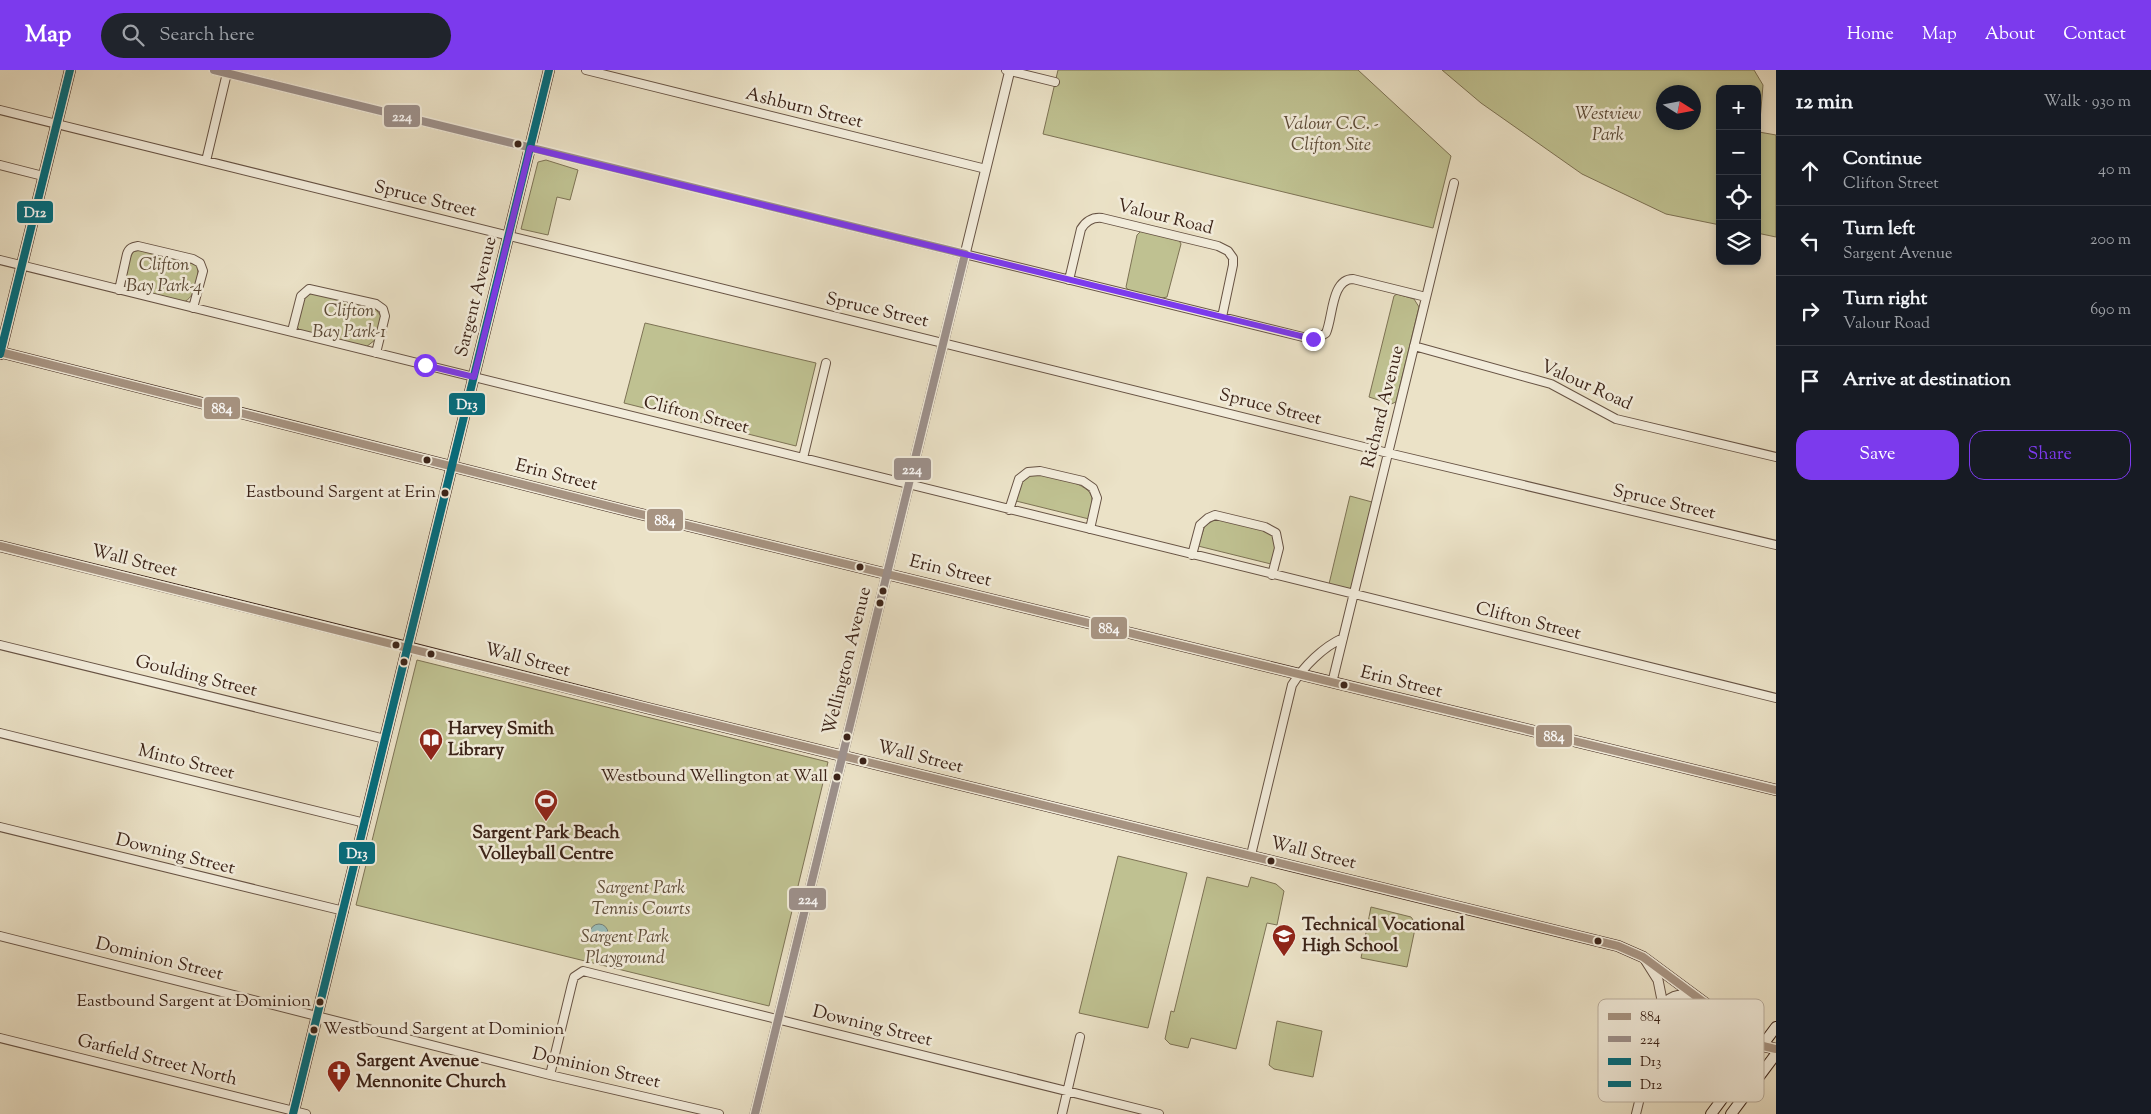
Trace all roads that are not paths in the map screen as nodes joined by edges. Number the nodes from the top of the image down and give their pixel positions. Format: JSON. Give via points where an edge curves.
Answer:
{"nodes":[{"id":1,"x":70,"y":70,"type":"edge"},
{"id":2,"x":214,"y":70,"type":"edge"},
{"id":3,"x":549,"y":70,"type":"edge"},
{"id":4,"x":586,"y":70,"type":"edge"},
{"id":5,"x":1009,"y":70,"type":"edge"},
{"id":6,"x":227,"y":73,"type":"junction"},
{"id":7,"x":1054,"y":82,"type":"dead end"},
{"id":8,"x":0,"y":110,"type":"edge"},
{"id":9,"x":56,"y":124,"type":"junction"},
{"id":10,"x":530,"y":148,"type":"junction"},
{"id":11,"x":206,"y":161,"type":"junction"},
{"id":12,"x":0,"y":165,"type":"edge"},
{"id":13,"x":986,"y":169,"type":"junction"},
{"id":14,"x":44,"y":176,"type":"junction"},
{"id":15,"x":1454,"y":183,"type":"dead end"},
{"id":16,"x":508,"y":236,"type":"junction"},
{"id":17,"x":965,"y":254,"type":"junction"},
{"id":18,"x":0,"y":260,"type":"edge"},
{"id":19,"x":22,"y":265,"type":"junction"},
{"id":20,"x":1069,"y":280,"type":"junction"},
{"id":21,"x":119,"y":290,"type":"junction"},
{"id":22,"x":1426,"y":297,"type":"junction"},
{"id":23,"x":193,"y":308,"type":"junction"},
{"id":24,"x":1222,"y":317,"type":"junction"},
{"id":25,"x":292,"y":331,"type":"junction"},
{"id":26,"x":944,"y":342,"type":"junction"},
{"id":27,"x":1414,"y":346,"type":"junction"},
{"id":28,"x":0,"y":353,"type":"edge"},
{"id":29,"x":376,"y":353,"type":"junction"},
{"id":30,"x":826,"y":364,"type":"dead end"},
{"id":31,"x":474,"y":377,"type":"junction"},
{"id":32,"x":1388,"y":453,"type":"junction"},
{"id":33,"x":1776,"y":457,"type":"edge"},
{"id":34,"x":803,"y":458,"type":"junction"},
{"id":35,"x":452,"y":467,"type":"junction"},
{"id":36,"x":909,"y":486,"type":"junction"},
{"id":37,"x":1010,"y":510,"type":"junction"},
{"id":38,"x":1090,"y":529,"type":"junction"},
{"id":39,"x":1776,"y":545,"type":"edge"},
{"id":40,"x":0,"y":546,"type":"edge"},
{"id":41,"x":1192,"y":555,"type":"junction"},
{"id":42,"x":887,"y":573,"type":"junction"},
{"id":43,"x":1272,"y":575,"type":"junction"},
{"id":44,"x":1354,"y":595,"type":"junction"},
{"id":45,"x":1343,"y":638,"type":"junction"},
{"id":46,"x":0,"y":645,"type":"edge"},
{"id":47,"x":408,"y":646,"type":"junction"},
{"id":48,"x":1299,"y":674,"type":"junction"},
{"id":49,"x":1332,"y":683,"type":"junction"},
{"id":50,"x":1776,"y":698,"type":"edge"},
{"id":51,"x":0,"y":733,"type":"edge"},
{"id":52,"x":386,"y":739,"type":"junction"},
{"id":53,"x":841,"y":755,"type":"junction"},
{"id":54,"x":1776,"y":790,"type":"edge"},
{"id":55,"x":365,"y":823,"type":"junction"},
{"id":56,"x":0,"y":827,"type":"edge"},
{"id":57,"x":1251,"y":855,"type":"junction"},
{"id":58,"x":344,"y":911,"type":"junction"},
{"id":59,"x":0,"y":936,"type":"edge"},
{"id":60,"x":1643,"y":957,"type":"junction"},
{"id":61,"x":1696,"y":997,"type":"junction"},
{"id":62,"x":1662,"y":999,"type":"edge"},
{"id":63,"x":1669,"y":999,"type":"edge"},
{"id":64,"x":1699,"y":999,"type":"edge"},
{"id":65,"x":318,"y":1015,"type":"junction"},
{"id":66,"x":778,"y":1019,"type":"junction"},
{"id":67,"x":1776,"y":1027,"type":"edge"},
{"id":68,"x":1080,"y":1037,"type":"dead end"},
{"id":69,"x":0,"y":1038,"type":"edge"},
{"id":70,"x":1764,"y":1045,"type":"edge"},
{"id":71,"x":1776,"y":1054,"type":"edge"},
{"id":72,"x":1764,"y":1070,"type":"edge"},
{"id":73,"x":550,"y":1074,"type":"junction"},
{"id":74,"x":1068,"y":1091,"type":"junction"},
{"id":75,"x":1720,"y":1102,"type":"edge"},
{"id":76,"x":1740,"y":1102,"type":"edge"},
{"id":77,"x":294,"y":1112,"type":"edge"},
{"id":78,"x":306,"y":1114,"type":"edge"},
{"id":79,"x":719,"y":1114,"type":"edge"},
{"id":80,"x":755,"y":1114,"type":"edge"},
{"id":81,"x":1062,"y":1114,"type":"edge"},
{"id":82,"x":1159,"y":1114,"type":"edge"},
{"id":83,"x":1711,"y":1114,"type":"edge"},
{"id":84,"x":1731,"y":1114,"type":"edge"}],
"edges":[{"from":1,"to":9,"type":"main road"},
{"from":2,"to":6,"type":"street"},
{"from":3,"to":10,"type":"main road","name":"Sargent Avenue"},
{"from":4,"to":13,"type":"street","name":"Ashburn Street"},
{"from":5,"to":7,"type":"street"},
{"from":5,"to":13,"type":"street","name":"Wellington Avenue"},
{"from":6,"to":10,"type":"street"},
{"from":6,"to":11,"type":"street"},
{"from":8,"to":9,"type":"street","name":"Spruce Street"},
{"from":9,"to":11,"type":"street","name":"Spruce Street"},
{"from":9,"to":14,"type":"main road"},
{"from":10,"to":16,"type":"main road","name":"Sargent Avenue"},
{"from":10,"to":17,"type":"street"},
{"from":11,"to":16,"type":"street","name":"Spruce Street"},
{"from":12,"to":14,"type":"street"},
{"from":13,"to":17,"type":"street","name":"Wellington Avenue"},
{"from":14,"to":19,"type":"main road"},
{"from":15,"to":22,"type":"street","name":"Richard Avenue"},
{"from":16,"to":26,"type":"street","name":"Spruce Street"},
{"from":16,"to":31,"type":"main road","name":"Sargent Avenue"},
{"from":17,"to":20,"type":"street"},
{"from":17,"to":26,"type":"street","name":"Wellington Avenue"},
{"from":18,"to":19,"type":"street","name":"Clifton Street"},
{"from":19,"to":21,"type":"street","name":"Clifton Street"},
{"from":19,"to":28,"type":"main road"},
{"from":20,"to":24,"type":"street"},
{"from":20,"to":24,"type":"street","name":"Valour Road","via":[[1081,229],[1093,218],[1186,238],[1223,248],[1231,255],[1234,265]]},
{"from":21,"to":23,"type":"street","name":"Clifton Street"},
{"from":21,"to":23,"type":"street","via":[[127,254],[134,246],[193,258],[203,271]]},
{"from":22,"to":24,"type":"street","via":[[1347,280],[1338,288],[1326,333],[1313,339]]},
{"from":22,"to":27,"type":"street","name":"Richard Avenue"},
{"from":23,"to":25,"type":"street","name":"Clifton Street"},
{"from":25,"to":29,"type":"street","name":"Clifton Street"},
{"from":25,"to":29,"type":"street","via":[[301,296],[309,289],[368,302],[380,306],[385,312]]},
{"from":26,"to":32,"type":"street","name":"Spruce Street"},
{"from":26,"to":36,"type":"street","name":"Wellington Avenue"},
{"from":27,"to":32,"type":"street","name":"Richard Avenue"},
{"from":27,"to":33,"type":"street","name":"Valour Road","via":[[1544,382],[1616,419]]},
{"from":28,"to":35,"type":"main road","name":"Erin Street"},
{"from":29,"to":31,"type":"street","name":"Clifton Street"},
{"from":30,"to":34,"type":"street"},
{"from":31,"to":34,"type":"street","name":"Clifton Street"},
{"from":31,"to":35,"type":"main road","name":"Sargent Avenue"},
{"from":32,"to":39,"type":"street","name":"Spruce Street"},
{"from":32,"to":44,"type":"street","name":"Richard Avenue"},
{"from":34,"to":36,"type":"street","name":"Clifton Street"},
{"from":35,"to":42,"type":"main road","name":"Erin Street"},
{"from":35,"to":47,"type":"main road","name":"Sargent Avenue"},
{"from":36,"to":37,"type":"street","name":"Clifton Street"},
{"from":36,"to":42,"type":"street","name":"Wellington Avenue"},
{"from":37,"to":38,"type":"street","name":"Clifton Street"},
{"from":37,"to":38,"type":"street","via":[[1019,479],[1030,471],[1040,471],[1093,488],[1097,498]]},
{"from":38,"to":41,"type":"street","name":"Clifton Street"},
{"from":40,"to":47,"type":"main road","name":"Wall Street"},
{"from":41,"to":43,"type":"street","name":"Clifton Street"},
{"from":41,"to":43,"type":"street","via":[[1203,522],[1222,515],[1276,533],[1279,548]]},
{"from":42,"to":48,"type":"main road","name":"Erin Street"},
{"from":42,"to":53,"type":"street","name":"Wellington Avenue"},
{"from":43,"to":44,"type":"street","name":"Clifton Street"},
{"from":44,"to":45,"type":"street","name":"Richard Avenue"},
{"from":44,"to":50,"type":"street","name":"Clifton Street"},
{"from":45,"to":48,"type":"street","via":[[1334,642]]},
{"from":45,"to":49,"type":"street","name":"Richard Avenue"},
{"from":46,"to":52,"type":"street","name":"Goulding Street"},
{"from":47,"to":52,"type":"main road","name":"Sargent Avenue"},
{"from":47,"to":53,"type":"main road","name":"Wall Street"},
{"from":48,"to":49,"type":"main road","name":"Erin Street"},
{"from":48,"to":57,"type":"street","via":[[1292,685]]},
{"from":49,"to":54,"type":"main road","name":"Erin Street"},
{"from":51,"to":55,"type":"street","name":"Minto Street"},
{"from":52,"to":55,"type":"main road","name":"Sargent Avenue"},
{"from":53,"to":57,"type":"main road","name":"Wall Street"},
{"from":53,"to":66,"type":"street","name":"Wellington Avenue"},
{"from":55,"to":58,"type":"main road","name":"Sargent Avenue"},
{"from":56,"to":58,"type":"street","name":"Downing Street"},
{"from":57,"to":60,"type":"main road","name":"Wall Street","via":[[1618,946]]},
{"from":58,"to":65,"type":"main road","name":"Sargent Avenue"},
{"from":59,"to":65,"type":"street","name":"Dominion Street"},
{"from":60,"to":61,"type":"main road","name":"Wall Street"},
{"from":60,"to":62,"type":"street","via":[[1658,980]]},
{"from":61,"to":63,"type":"street","via":[[1679,994]]},
{"from":61,"to":64,"type":"main road","name":"Wall Street"},
{"from":65,"to":73,"type":"street","name":"Dominion Street"},
{"from":65,"to":77,"type":"main road","name":"Sargent Avenue"},
{"from":66,"to":73,"type":"street","name":"Downing Street","via":[[588,972],[578,973],[574,976]]},
{"from":66,"to":74,"type":"street","name":"Downing Street"},
{"from":66,"to":80,"type":"street","name":"Wellington Avenue"},
{"from":67,"to":70,"type":"main road"},
{"from":68,"to":74,"type":"street"},
{"from":69,"to":77,"type":"street","name":"Garfield Street North"},
{"from":71,"to":72,"type":"main road"},
{"from":73,"to":79,"type":"street","name":"Dominion Street"},
{"from":74,"to":81,"type":"street"},
{"from":74,"to":82,"type":"street","name":"Downing Street"},
{"from":75,"to":83,"type":"main road"},
{"from":76,"to":84,"type":"main road"},
{"from":77,"to":78,"type":"street","name":"Garfield Street North"}]}
